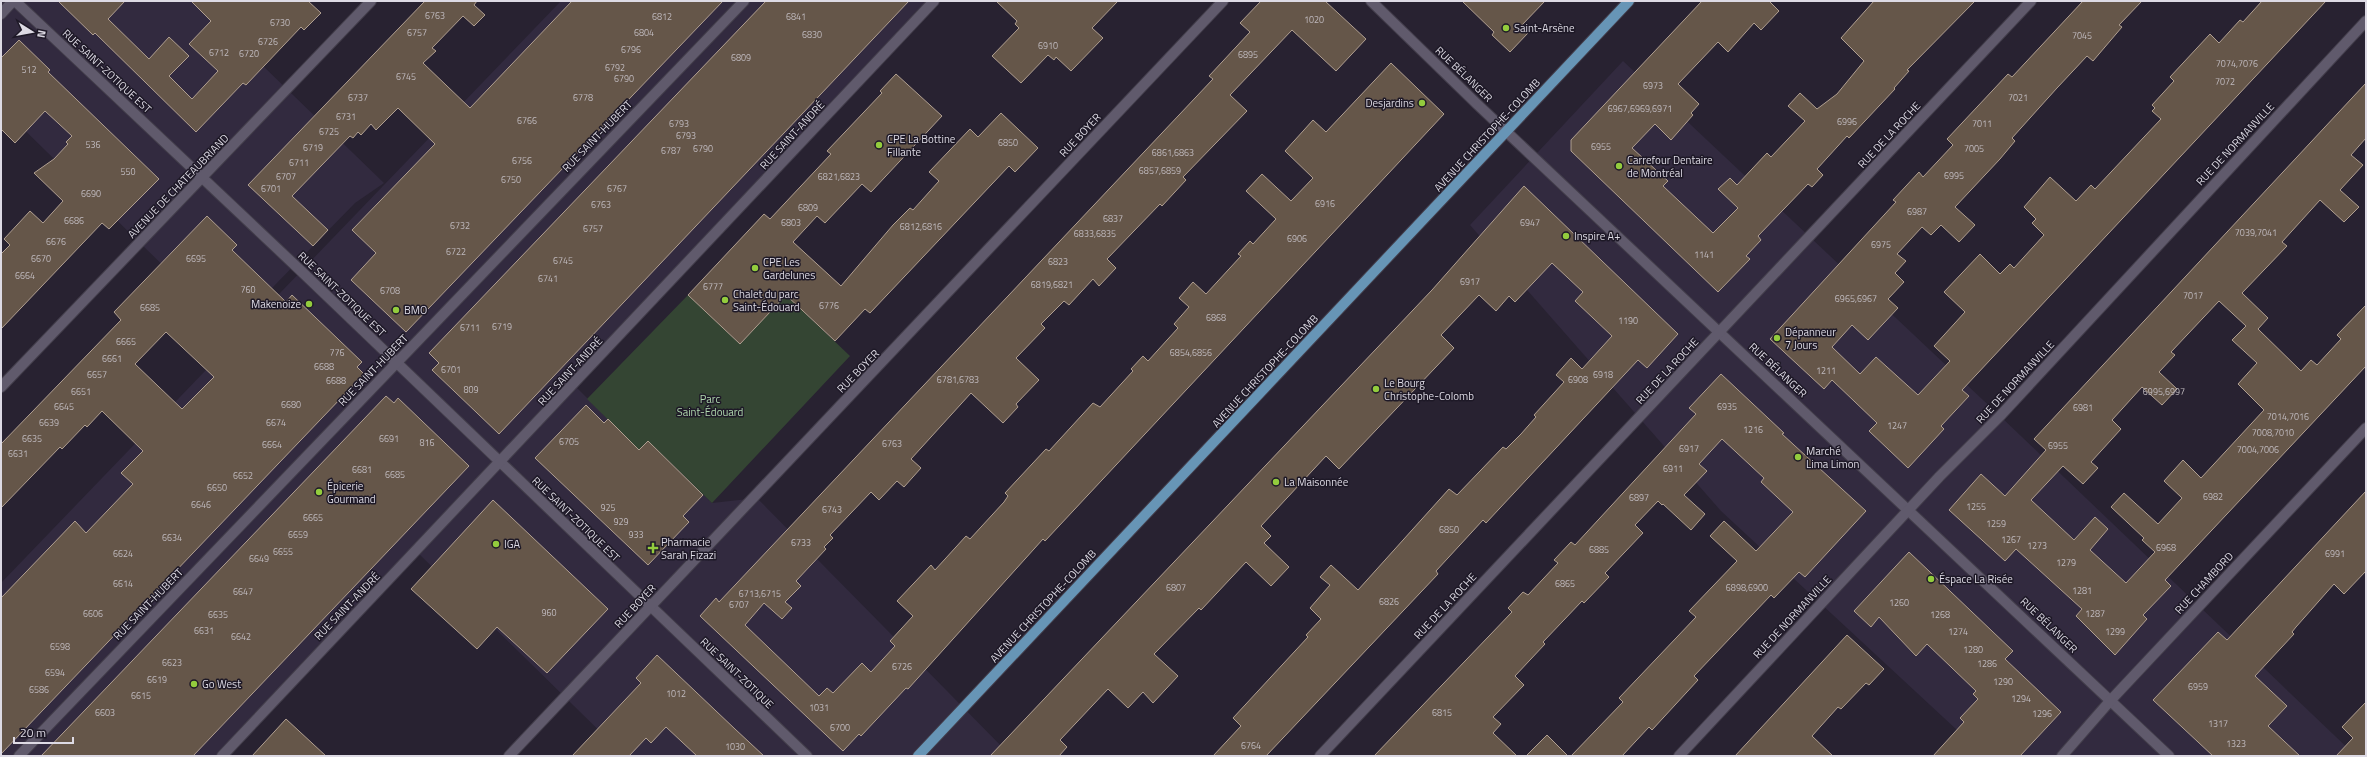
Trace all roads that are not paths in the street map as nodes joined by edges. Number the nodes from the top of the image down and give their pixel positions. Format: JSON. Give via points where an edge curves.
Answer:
{"nodes":[{"id":1,"x":14,"y":1,"type":"edge"},
{"id":2,"x":371,"y":1,"type":"edge"},
{"id":3,"x":744,"y":1,"type":"edge"},
{"id":4,"x":934,"y":1,"type":"edge"},
{"id":5,"x":1223,"y":1,"type":"edge"},
{"id":6,"x":1371,"y":1,"type":"edge"},
{"id":7,"x":1629,"y":1,"type":"edge"},
{"id":8,"x":2031,"y":1,"type":"edge"},
{"id":9,"x":1,"y":14,"type":"edge"},
{"id":10,"x":2366,"y":21,"type":"edge"},
{"id":11,"x":1506,"y":130,"type":"junction"},
{"id":12,"x":203,"y":177,"type":"junction"},
{"id":13,"x":1720,"y":332,"type":"junction"},
{"id":14,"x":396,"y":363,"type":"junction"},
{"id":15,"x":1,"y":388,"type":"edge"},
{"id":16,"x":2366,"y":428,"type":"edge"},
{"id":17,"x":500,"y":463,"type":"junction"},
{"id":18,"x":1909,"y":510,"type":"junction"},
{"id":19,"x":651,"y":606,"type":"junction"},
{"id":20,"x":2110,"y":701,"type":"junction"},
{"id":21,"x":19,"y":756,"type":"edge"},
{"id":22,"x":222,"y":756,"type":"edge"},
{"id":23,"x":509,"y":756,"type":"edge"},
{"id":24,"x":807,"y":756,"type":"edge"},
{"id":25,"x":918,"y":756,"type":"edge"},
{"id":26,"x":1320,"y":756,"type":"edge"},
{"id":27,"x":1679,"y":756,"type":"edge"},
{"id":28,"x":2062,"y":756,"type":"edge"},
{"id":29,"x":2169,"y":756,"type":"edge"}],
"edges":[{"from":1,"to":9,"type":"street"},
{"from":1,"to":12,"type":"street","name":"RUE SAINT-ZOTIQUE EST"},
{"from":2,"to":12,"type":"street","name":"AVENUE DE CHATEAUBRIAND"},
{"from":3,"to":14,"type":"street","name":"RUE SAINT-HUBERT"},
{"from":4,"to":17,"type":"street","name":"RUE SAINT-ANDRÉ"},
{"from":5,"to":19,"type":"street","name":"RUE BOYER"},
{"from":6,"to":11,"type":"street","name":"RUE BÉLANGER"},
{"from":7,"to":11,"type":"main road","name":"AVENUE CHRISTOPHE-COLOMB"},
{"from":8,"to":13,"type":"street","name":"RUE DE LA ROCHE"},
{"from":10,"to":18,"type":"street","name":"RUE DE NORMANVILLE","via":[[2000,416]]},
{"from":11,"to":13,"type":"street","name":"RUE BÉLANGER"},
{"from":11,"to":25,"type":"main road","name":"AVENUE CHRISTOPHE-COLOMB"},
{"from":12,"to":14,"type":"street","name":"RUE SAINT-ZOTIQUE EST"},
{"from":12,"to":15,"type":"street","name":"AVENUE DE CHATEAUBRIAND"},
{"from":13,"to":18,"type":"street","name":"RUE BÉLANGER"},
{"from":13,"to":26,"type":"street","name":"RUE DE LA ROCHE"},
{"from":14,"to":17,"type":"street","name":"RUE SAINT-ZOTIQUE EST"},
{"from":14,"to":21,"type":"street","name":"RUE SAINT-HUBERT"},
{"from":16,"to":20,"type":"street","name":"RUE CHAMBORD"},
{"from":17,"to":19,"type":"street","name":"RUE SAINT-ZOTIQUE EST"},
{"from":17,"to":22,"type":"street","name":"RUE SAINT-ANDRÉ"},
{"from":18,"to":20,"type":"street","name":"RUE BÉLANGER"},
{"from":18,"to":27,"type":"street","name":"RUE DE NORMANVILLE"},
{"from":19,"to":23,"type":"street","name":"RUE BOYER"},
{"from":19,"to":24,"type":"street","name":"RUE SAINT-ZOTIQUE"},
{"from":20,"to":28,"type":"street","name":"RUE CHAMBORD"},
{"from":20,"to":29,"type":"street","name":"RUE BÉLANGER"}]}
